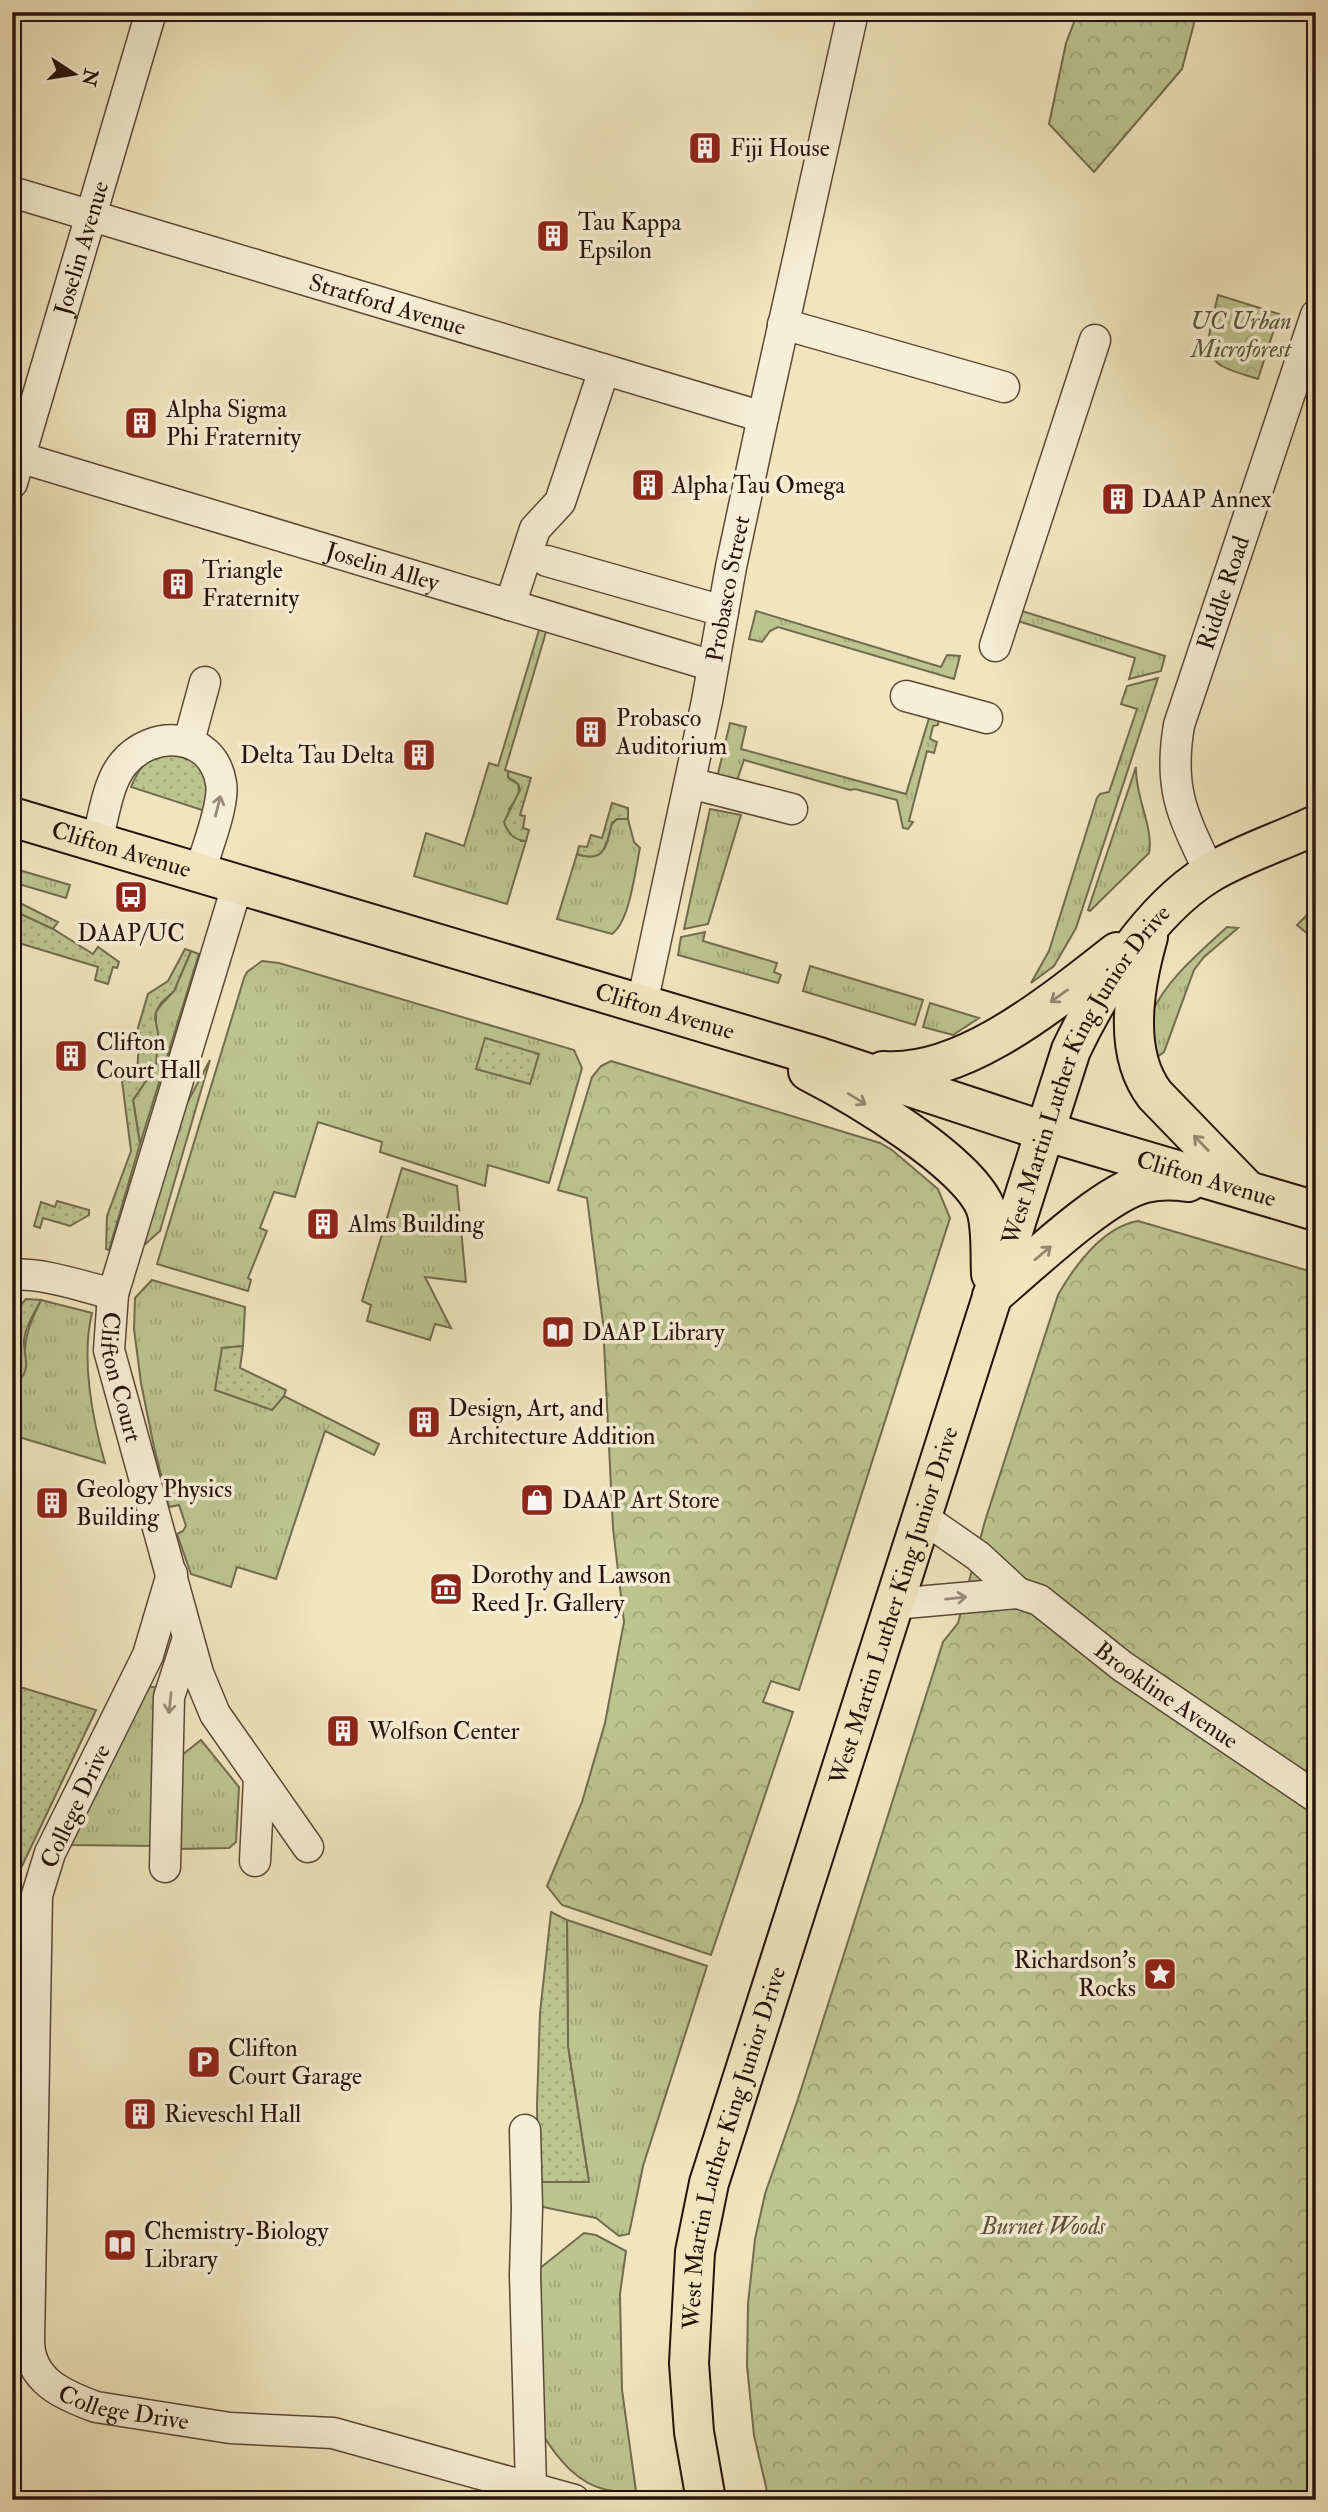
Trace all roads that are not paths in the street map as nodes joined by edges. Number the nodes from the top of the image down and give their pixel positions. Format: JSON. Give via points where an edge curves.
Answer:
{"nodes":[{"id":1,"x":151,"y":12,"type":"edge"},
{"id":2,"x":853,"y":12,"type":"edge"},
{"id":3,"x":12,"y":192,"type":"edge"},
{"id":4,"x":90,"y":215,"type":"junction"},
{"id":5,"x":1316,"y":314,"type":"edge"},
{"id":6,"x":783,"y":324,"type":"junction"},
{"id":7,"x":1095,"y":340,"type":"dead end"},
{"id":8,"x":604,"y":370,"type":"junction"},
{"id":9,"x":1004,"y":387,"type":"dead end"},
{"id":10,"x":763,"y":417,"type":"junction"},
{"id":11,"x":15,"y":465,"type":"edge"},
{"id":12,"x":547,"y":561,"type":"dead end"},
{"id":13,"x":510,"y":605,"type":"junction"},
{"id":14,"x":723,"y":611,"type":"junction"},
{"id":15,"x":995,"y":646,"type":"dead end"},
{"id":16,"x":713,"y":666,"type":"junction"},
{"id":17,"x":205,"y":682,"type":"dead end"},
{"id":18,"x":906,"y":695,"type":"dead end"},
{"id":19,"x":987,"y":718,"type":"dead end"},
{"id":20,"x":189,"y":741,"type":"junction"},
{"id":21,"x":690,"y":783,"type":"junction"},
{"id":22,"x":792,"y":809,"type":"dead end"},
{"id":23,"x":12,"y":817,"type":"edge"},
{"id":24,"x":1316,"y":825,"type":"edge"},
{"id":25,"x":97,"y":840,"type":"junction"},
{"id":26,"x":200,"y":872,"type":"junction"},
{"id":27,"x":1210,"y":873,"type":"junction"},
{"id":28,"x":239,"y":883,"type":"junction"},
{"id":29,"x":1152,"y":924,"type":"junction"},
{"id":30,"x":642,"y":1004,"type":"junction"},
{"id":31,"x":732,"y":1032,"type":"junction"},
{"id":32,"x":856,"y":1069,"type":"junction"},
{"id":33,"x":1044,"y":1131,"type":"junction"},
{"id":34,"x":1249,"y":1191,"type":"junction"},
{"id":35,"x":1316,"y":1211,"type":"edge"},
{"id":36,"x":12,"y":1275,"type":"edge"},
{"id":37,"x":113,"y":1294,"type":"junction"},
{"id":38,"x":992,"y":1296,"type":"junction"},
{"id":39,"x":922,"y":1517,"type":"junction"},
{"id":40,"x":172,"y":1574,"type":"junction"},
{"id":41,"x":1018,"y":1593,"type":"junction"},
{"id":42,"x":894,"y":1604,"type":"junction"},
{"id":43,"x":188,"y":1637,"type":"junction"},
{"id":44,"x":259,"y":1779,"type":"junction"},
{"id":45,"x":1316,"y":1797,"type":"edge"},
{"id":46,"x":308,"y":1847,"type":"dead end"},
{"id":47,"x":256,"y":1861,"type":"dead end"},
{"id":48,"x":165,"y":1867,"type":"dead end"},
{"id":49,"x":525,"y":2130,"type":"dead end"},
{"id":50,"x":531,"y":2487,"type":"junction"},
{"id":51,"x":706,"y":2499,"type":"edge"},
{"id":52,"x":574,"y":2500,"type":"edge"},
{"id":53,"x":701,"y":2500,"type":"edge"}],
"edges":[{"from":1,"to":4,"type":"street","name":"Joselin Avenue"},
{"from":2,"to":6,"type":"street","name":"Probasco Street"},
{"from":3,"to":4,"type":"street","name":"Stratford Avenue"},
{"from":4,"to":8,"type":"street","name":"Stratford Avenue"},
{"from":4,"to":11,"type":"street","name":"Joselin Avenue"},
{"from":5,"to":27,"type":"street","name":"Riddle Road","via":[[1179,725],[1174,752],[1176,792]]},
{"from":6,"to":9,"type":"street"},
{"from":6,"to":10,"type":"street","name":"Probasco Street"},
{"from":7,"to":15,"type":"street"},
{"from":8,"to":10,"type":"street","name":"Stratford Avenue"},
{"from":8,"to":13,"type":"street","via":[[560,502],[536,529]]},
{"from":10,"to":14,"type":"street","name":"Probasco Street"},
{"from":11,"to":13,"type":"street","name":"Joselin Alley"},
{"from":12,"to":14,"type":"street"},
{"from":13,"to":16,"type":"street","name":"Joselin Alley"},
{"from":14,"to":16,"type":"street","name":"Probasco Street"},
{"from":16,"to":21,"type":"street","name":"Probasco Street"},
{"from":17,"to":20,"type":"street"},
{"from":18,"to":19,"type":"street"},
{"from":20,"to":25,"type":"street","via":[[150,743],[128,758],[112,786]]},
{"from":26,"to":20,"type":"street","one_way":true,"via":[[222,784],[203,749]]},
{"from":21,"to":22,"type":"street"},
{"from":21,"to":30,"type":"street","name":"Probasco Street"},
{"from":23,"to":25,"type":"main road","name":"Clifton Avenue"},
{"from":24,"to":27,"type":"main road","name":"West Martin Luther King Junior Drive"},
{"from":25,"to":26,"type":"main road","name":"Clifton Avenue"},
{"from":26,"to":28,"type":"main road","name":"Clifton Avenue"},
{"from":27,"to":29,"type":"main road","name":"West Martin Luther King Junior Drive"},
{"from":28,"to":30,"type":"main road","name":"Clifton Avenue"},
{"from":28,"to":37,"type":"street","name":"Clifton Court"},
{"from":29,"to":32,"type":"main road","one_way":true,"via":[[1053,1000],[970,1053],[916,1070]]},
{"from":29,"to":33,"type":"main road","name":"West Martin Luther King Junior Drive","via":[[1090,1012]]},
{"from":34,"to":29,"type":"main road","one_way":true,"via":[[1144,1081],[1137,1059],[1135,1012]]},
{"from":30,"to":31,"type":"main road","name":"Clifton Avenue"},
{"from":31,"to":32,"type":"main road","name":"Clifton Avenue"},
{"from":31,"to":38,"type":"main road","one_way":true,"via":[[836,1086],[907,1130],[963,1177],[987,1212]]},
{"from":32,"to":33,"type":"main road","name":"Clifton Avenue"},
{"from":33,"to":34,"type":"main road","name":"Clifton Avenue"},
{"from":33,"to":38,"type":"main road","name":"West Martin Luther King Junior Drive"},
{"from":34,"to":35,"type":"main road","name":"Clifton Avenue"},
{"from":38,"to":34,"type":"main road","one_way":true,"via":[[1122,1192],[1145,1183],[1177,1180]]},
{"from":36,"to":37,"type":"street"},
{"from":37,"to":40,"type":"street","name":"Clifton Court","via":[[110,1350]]},
{"from":38,"to":39,"type":"main road","name":"West Martin Luther King Junior Drive"},
{"from":39,"to":41,"type":"street","name":"Brookline Avenue","via":[[978,1556]]},
{"from":39,"to":42,"type":"main road","name":"West Martin Luther King Junior Drive"},
{"from":40,"to":43,"type":"street","name":"Clifton Court"},
{"from":40,"to":50,"type":"street","name":"College Drive","via":[[148,1655],[50,1853],[37,1895],[29,2342],[33,2366],[57,2388],[96,2407],[230,2428],[333,2433]]},
{"from":42,"to":41,"type":"street","one_way":true},
{"from":41,"to":45,"type":"street","name":"Brookline Avenue","via":[[1039,1600],[1133,1673]]},
{"from":42,"to":51,"type":"main road","name":"West Martin Luther King Junior Drive","via":[[707,2194],[695,2252],[689,2363]]},
{"from":43,"to":44,"type":"street","name":"Clifton Court","via":[[215,1714]]},
{"from":43,"to":48,"type":"street","one_way":true,"via":[[169,1697]]},
{"from":44,"to":46,"type":"street","name":"Clifton Court"},
{"from":44,"to":47,"type":"street"},
{"from":49,"to":50,"type":"street"},
{"from":50,"to":52,"type":"street","name":"College Drive"},
{"from":51,"to":53,"type":"street"}]}
